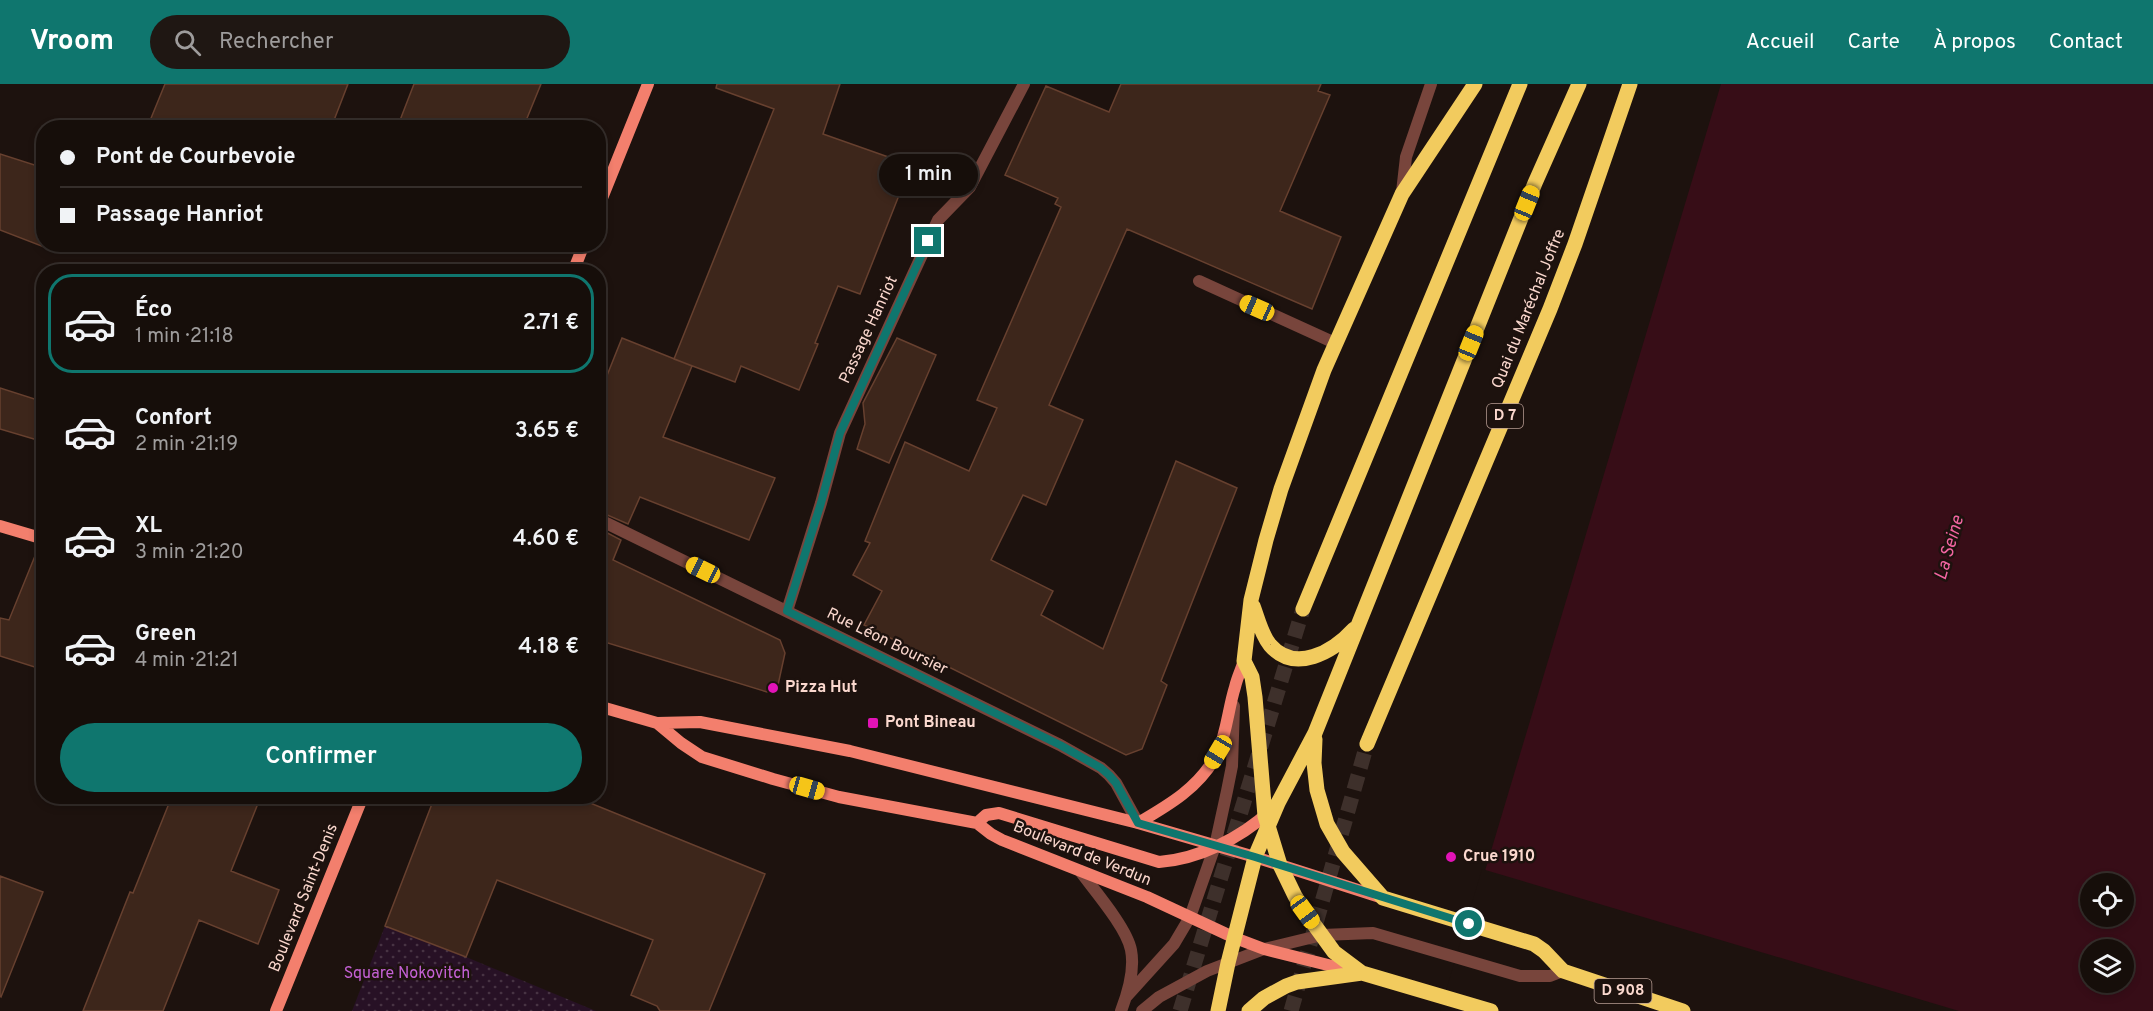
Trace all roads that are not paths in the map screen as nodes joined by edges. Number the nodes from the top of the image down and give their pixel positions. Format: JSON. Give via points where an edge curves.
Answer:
{"nodes":[{"id":1,"x":648,"y":84,"type":"edge"},
{"id":2,"x":1024,"y":84,"type":"edge"},
{"id":3,"x":1431,"y":84,"type":"edge"},
{"id":4,"x":1475,"y":84,"type":"edge"},
{"id":5,"x":1520,"y":84,"type":"edge"},
{"id":6,"x":1579,"y":84,"type":"edge"},
{"id":7,"x":1630,"y":84,"type":"edge"},
{"id":8,"x":606,"y":188,"type":"edge"},
{"id":9,"x":1402,"y":194,"type":"junction"},
{"id":10,"x":1199,"y":281,"type":"dead end"},
{"id":11,"x":1335,"y":343,"type":"junction"},
{"id":12,"x":606,"y":523,"type":"edge"},
{"id":13,"x":0,"y":526,"type":"edge"},
{"id":14,"x":36,"y":537,"type":"edge"},
{"id":15,"x":1251,"y":600,"type":"junction"},
{"id":16,"x":1303,"y":609,"type":"tunnel mouth"},
{"id":17,"x":787,"y":611,"type":"junction"},
{"id":18,"x":1358,"y":625,"type":"junction"},
{"id":19,"x":1244,"y":661,"type":"junction"},
{"id":20,"x":1234,"y":687,"type":"junction"},
{"id":21,"x":606,"y":708,"type":"edge"},
{"id":22,"x":657,"y":723,"type":"junction"},
{"id":23,"x":1315,"y":733,"type":"junction"},
{"id":24,"x":1367,"y":744,"type":"tunnel mouth"},
{"id":25,"x":360,"y":804,"type":"edge"},
{"id":26,"x":1266,"y":820,"type":"junction"},
{"id":27,"x":977,"y":823,"type":"junction"},
{"id":28,"x":1138,"y":823,"type":"junction"},
{"id":29,"x":1215,"y":846,"type":"junction"},
{"id":30,"x":1255,"y":857,"type":"junction"},
{"id":31,"x":1281,"y":865,"type":"junction"},
{"id":32,"x":1080,"y":871,"type":"junction"},
{"id":33,"x":1383,"y":898,"type":"junction"},
{"id":34,"x":1190,"y":917,"type":"junction"},
{"id":35,"x":1322,"y":935,"type":"junction"},
{"id":36,"x":1235,"y":938,"type":"junction"},
{"id":37,"x":1264,"y":948,"type":"junction"},
{"id":38,"x":1228,"y":963,"type":"junction"},
{"id":39,"x":1563,"y":971,"type":"junction"},
{"id":40,"x":1362,"y":974,"type":"junction"},
{"id":41,"x":1126,"y":998,"type":"junction"},
{"id":42,"x":276,"y":1011,"type":"edge"},
{"id":43,"x":1121,"y":1011,"type":"edge"},
{"id":44,"x":1142,"y":1011,"type":"edge"},
{"id":45,"x":1218,"y":1011,"type":"edge"},
{"id":46,"x":1249,"y":1011,"type":"edge"},
{"id":47,"x":1491,"y":1011,"type":"edge"},
{"id":48,"x":1683,"y":1011,"type":"edge"}],
"edges":[{"from":1,"to":8,"type":"main road"},
{"from":2,"to":17,"type":"street","name":"Passage Hanriot","via":[[970,187],[938,220],[840,433]]},
{"from":3,"to":9,"type":"street","via":[[1406,157]]},
{"from":4,"to":9,"type":"main road"},
{"from":5,"to":16,"type":"main road"},
{"from":6,"to":18,"type":"main road","via":[[1535,183]]},
{"from":7,"to":24,"type":"main road","name":"Quai du Maréchal Joffre","number":"D 7","via":[[1550,309]]},
{"from":9,"to":11,"type":"main road"},
{"from":10,"to":11,"type":"street"},
{"from":11,"to":15,"type":"main road","via":[[1281,489]]},
{"from":12,"to":17,"type":"street","name":"Rue Léon Boursier"},
{"from":13,"to":14,"type":"main road"},
{"from":15,"to":18,"type":"main road","via":[[1263,635],[1291,660],[1331,648]]},
{"from":15,"to":19,"type":"main road"},
{"from":17,"to":28,"type":"street","name":"Rue Léon Boursier","via":[[1101,768],[1116,783]]},
{"from":18,"to":23,"type":"main road"},
{"from":19,"to":20,"type":"main road"},
{"from":19,"to":26,"type":"main road","via":[[1255,697]]},
{"from":20,"to":28,"type":"main road","via":[[1218,752],[1205,772],[1187,792]]},
{"from":20,"to":29,"type":"street","via":[[1232,766]]},
{"from":21,"to":22,"type":"main road","name":"Boulevard de Verdun","number":"D 908"},
{"from":22,"to":27,"type":"main road","name":"Boulevard de Verdun","number":"D 908","via":[[702,757],[839,797]]},
{"from":22,"to":28,"type":"main road","name":"Boulevard de Verdun","number":"D 908","via":[[700,722],[767,734]]},
{"from":23,"to":26,"type":"main road"},
{"from":23,"to":33,"type":"main road","via":[[1317,790],[1327,824],[1344,852]]},
{"from":25,"to":42,"type":"main road","name":"Boulevard Saint-Denis"},
{"from":26,"to":29,"type":"main road"},
{"from":26,"to":30,"type":"main road"},
{"from":26,"to":31,"type":"main road"},
{"from":27,"to":29,"type":"main road","number":"D 908","via":[[986,815],[999,813],[1159,862],[1183,859]]},
{"from":27,"to":32,"type":"main road","name":"Boulevard de Verdun","number":"D 908","via":[[1002,840]]},
{"from":28,"to":29,"type":"main road","name":"Boulevard de Verdun","number":"D 908"},
{"from":29,"to":30,"type":"main road","name":"Boulevard de Verdun","number":"D 908"},
{"from":29,"to":34,"type":"street"},
{"from":30,"to":31,"type":"main road","name":"Boulevard de Verdun","number":"D 908"},
{"from":30,"to":36,"type":"main road"},
{"from":31,"to":33,"type":"main road","name":"Boulevard de Verdun","number":"D 908"},
{"from":31,"to":35,"type":"main road","via":[[1295,896]]},
{"from":32,"to":34,"type":"main road","name":"Boulevard de Verdun","number":"D 908"},
{"from":32,"to":41,"type":"street","via":[[1131,948]]},
{"from":33,"to":39,"type":"main road","number":"D 908","via":[[1534,944]]},
{"from":34,"to":36,"type":"main road","name":"Boulevard de Verdun","number":"D 908"},
{"from":34,"to":41,"type":"street","via":[[1174,944]]},
{"from":35,"to":37,"type":"street"},
{"from":35,"to":39,"type":"street","number":"D 908","via":[[1373,933],[1520,976],[1550,976]]},
{"from":35,"to":40,"type":"main road","via":[[1334,952]]},
{"from":36,"to":37,"type":"main road","name":"Boulevard de Verdun","number":"D 908"},
{"from":36,"to":38,"type":"main road"},
{"from":37,"to":38,"type":"street"},
{"from":37,"to":40,"type":"main road","name":"Boulevard de Verdun","number":"D 908"},
{"from":38,"to":44,"type":"street","via":[[1159,997]]},
{"from":38,"to":45,"type":"main road"},
{"from":39,"to":48,"type":"main road","number":"D 908"},
{"from":40,"to":46,"type":"main road","via":[[1297,982],[1264,998]]},
{"from":40,"to":47,"type":"main road","number":"D 908"},
{"from":41,"to":43,"type":"street"}]}
